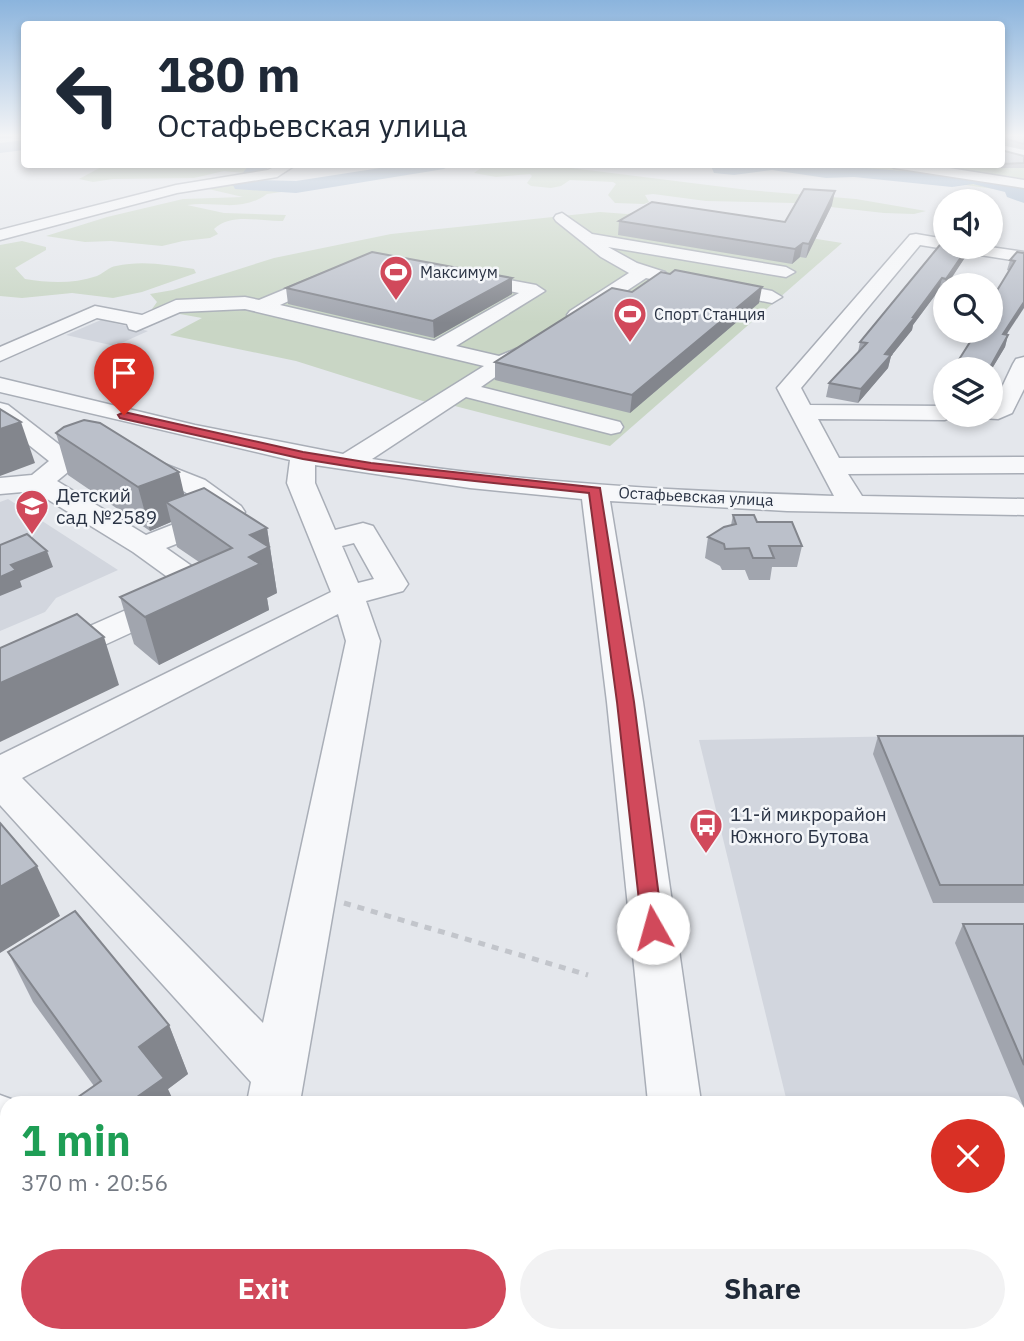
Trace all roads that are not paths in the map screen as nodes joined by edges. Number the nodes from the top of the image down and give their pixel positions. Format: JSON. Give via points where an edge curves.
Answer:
{"nodes":[{"id":1,"x":143,"y":198,"type":"edge"},
{"id":2,"x":562,"y":218,"type":"dead end"},
{"id":3,"x":0,"y":235,"type":"edge"},
{"id":4,"x":588,"y":239,"type":"junction"},
{"id":5,"x":933,"y":242,"type":"edge"},
{"id":6,"x":1003,"y":254,"type":"edge"},
{"id":7,"x":1024,"y":257,"type":"edge"},
{"id":8,"x":346,"y":269,"type":"edge"},
{"id":9,"x":786,"y":272,"type":"edge"},
{"id":10,"x":447,"y":273,"type":"edge"},
{"id":11,"x":641,"y":273,"type":"junction"},
{"id":12,"x":772,"y":297,"type":"dead end"},
{"id":13,"x":260,"y":307,"type":"junction"},
{"id":14,"x":560,"y":326,"type":"edge"},
{"id":15,"x":59,"y":328,"type":"junction"},
{"id":16,"x":98,"y":334,"type":"dead end"},
{"id":17,"x":537,"y":341,"type":"edge"},
{"id":18,"x":438,"y":348,"type":"junction"},
{"id":19,"x":0,"y":355,"type":"edge"},
{"id":20,"x":503,"y":363,"type":"junction"},
{"id":21,"x":1024,"y":364,"type":"edge"},
{"id":22,"x":5,"y":389,"type":"edge"},
{"id":23,"x":464,"y":390,"type":"junction"},
{"id":24,"x":1003,"y":409,"type":"edge"},
{"id":25,"x":0,"y":410,"type":"edge"},
{"id":26,"x":800,"y":412,"type":"junction"},
{"id":27,"x":933,"y":412,"type":"edge"},
{"id":28,"x":124,"y":415,"type":"junction"},
{"id":29,"x":611,"y":427,"type":"dead end"},
{"id":30,"x":73,"y":455,"type":"junction"},
{"id":31,"x":303,"y":455,"type":"junction"},
{"id":32,"x":348,"y":463,"type":"junction"},
{"id":33,"x":1024,"y":465,"type":"edge"},
{"id":34,"x":830,"y":466,"type":"junction"},
{"id":35,"x":39,"y":482,"type":"junction"},
{"id":36,"x":0,"y":486,"type":"edge"},
{"id":37,"x":595,"y":490,"type":"junction"},
{"id":38,"x":853,"y":505,"type":"junction"},
{"id":39,"x":1024,"y":507,"type":"edge"},
{"id":40,"x":144,"y":547,"type":"junction"},
{"id":41,"x":348,"y":596,"type":"junction"},
{"id":42,"x":0,"y":679,"type":"edge"},
{"id":43,"x":0,"y":772,"type":"edge"},
{"id":44,"x":0,"y":780,"type":"edge"},
{"id":45,"x":276,"y":1088,"type":"edge"},
{"id":46,"x":674,"y":1096,"type":"edge"}],
"edges":[{"from":1,"to":3,"type":"street"},
{"from":2,"to":4,"type":"street"},
{"from":4,"to":9,"type":"street"},
{"from":4,"to":11,"type":"street"},
{"from":5,"to":26,"type":"street","via":[[916,239],[793,381],[789,388]]},
{"from":6,"to":7,"type":"street"},
{"from":8,"to":13,"type":"street"},
{"from":10,"to":18,"type":"street","via":[[536,291]]},
{"from":11,"to":12,"type":"street"},
{"from":11,"to":14,"type":"street"},
{"from":13,"to":15,"type":"street","via":[[239,303],[176,306],[140,323],[95,312]]},
{"from":13,"to":18,"type":"street"},
{"from":15,"to":16,"type":"street"},
{"from":15,"to":19,"type":"street"},
{"from":17,"to":20,"type":"street"},
{"from":18,"to":20,"type":"street"},
{"from":20,"to":23,"type":"street"},
{"from":21,"to":24,"type":"street"},
{"from":22,"to":28,"type":"street","name":"Остафьевская улица"},
{"from":23,"to":29,"type":"street"},
{"from":23,"to":32,"type":"street"},
{"from":25,"to":30,"type":"street"},
{"from":26,"to":27,"type":"street"},
{"from":26,"to":34,"type":"street"},
{"from":28,"to":30,"type":"street"},
{"from":28,"to":31,"type":"street","name":"Остафьевская улица"},
{"from":30,"to":35,"type":"street"},
{"from":30,"to":40,"type":"street","via":[[115,453],[195,486],[231,512]]},
{"from":31,"to":32,"type":"street","name":"Остафьевская улица"},
{"from":31,"to":41,"type":"street","via":[[301,483]]},
{"from":32,"to":37,"type":"street","name":"Остафьевская улица"},
{"from":33,"to":34,"type":"street"},
{"from":34,"to":38,"type":"street"},
{"from":35,"to":36,"type":"street"},
{"from":35,"to":40,"type":"street"},
{"from":37,"to":38,"type":"street","name":"Остафьевская улица"},
{"from":37,"to":46,"type":"street"},
{"from":38,"to":39,"type":"street","name":"Остафьевская улица"},
{"from":40,"to":42,"type":"street","via":[[202,588]]},
{"from":41,"to":43,"type":"street"},
{"from":41,"to":45,"type":"street","via":[[362,640]]},
{"from":44,"to":45,"type":"street"}]}
